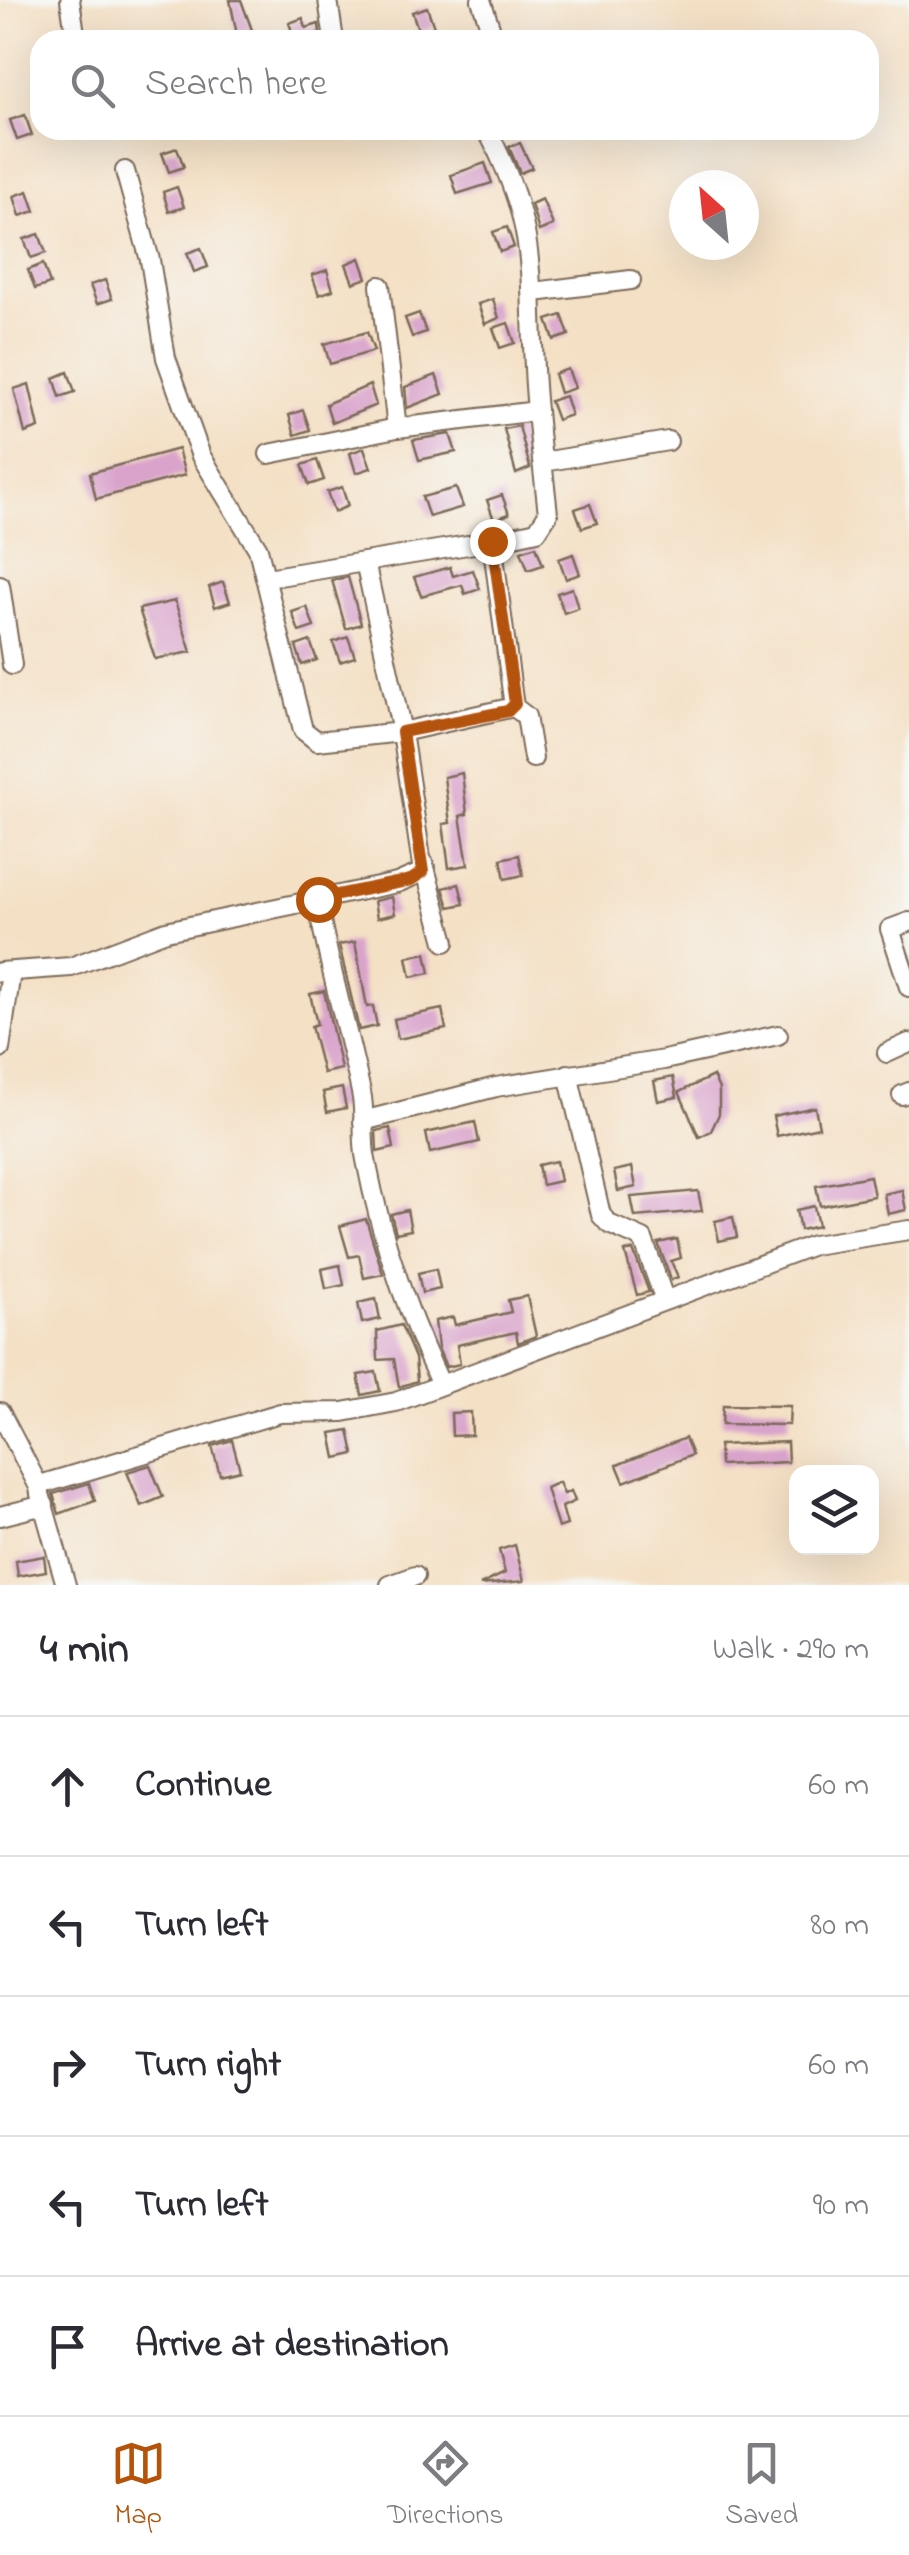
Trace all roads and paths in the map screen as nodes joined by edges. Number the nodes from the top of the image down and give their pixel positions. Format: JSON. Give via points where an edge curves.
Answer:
{"nodes":[{"id":1,"x":70,"y":0,"type":"edge"},
{"id":2,"x":328,"y":0,"type":"edge"},
{"id":3,"x":481,"y":0,"type":"edge"},
{"id":4,"x":74,"y":30,"type":"edge"},
{"id":5,"x":332,"y":30,"type":"edge"},
{"id":6,"x":491,"y":30,"type":"edge"},
{"id":7,"x":491,"y":140,"type":"edge"},
{"id":8,"x":125,"y":172,"type":"dead end"},
{"id":9,"x":632,"y":280,"type":"dead end"},
{"id":10,"x":380,"y":286,"type":"dead end"},
{"id":11,"x":534,"y":292,"type":"junction"},
{"id":12,"x":537,"y":412,"type":"junction"},
{"id":13,"x":397,"y":428,"type":"junction"},
{"id":14,"x":668,"y":441,"type":"dead end"},
{"id":15,"x":269,"y":454,"type":"dead end"},
{"id":16,"x":542,"y":462,"type":"junction"},
{"id":17,"x":492,"y":541,"type":"junction"},
{"id":18,"x":365,"y":562,"type":"junction"},
{"id":19,"x":267,"y":578,"type":"junction"},
{"id":20,"x":0,"y":585,"type":"edge"},
{"id":21,"x":12,"y":665,"type":"dead end"},
{"id":22,"x":514,"y":707,"type":"junction"},
{"id":23,"x":402,"y":732,"type":"junction"},
{"id":24,"x":534,"y":758,"type":"dead end"},
{"id":25,"x":424,"y":864,"type":"junction"},
{"id":26,"x":318,"y":899,"type":"junction"},
{"id":27,"x":909,"y":922,"type":"edge"},
{"id":28,"x":445,"y":942,"type":"dead end"},
{"id":29,"x":12,"y":972,"type":"edge"},
{"id":30,"x":908,"y":978,"type":"edge"},
{"id":31,"x":778,"y":1034,"type":"dead end"},
{"id":32,"x":909,"y":1043,"type":"edge"},
{"id":33,"x":0,"y":1049,"type":"edge"},
{"id":34,"x":887,"y":1053,"type":"dead end"},
{"id":35,"x":568,"y":1074,"type":"junction"},
{"id":36,"x":363,"y":1121,"type":"junction"},
{"id":37,"x":909,"y":1230,"type":"edge"},
{"id":38,"x":664,"y":1298,"type":"junction"},
{"id":39,"x":440,"y":1383,"type":"junction"},
{"id":40,"x":2,"y":1423,"type":"edge"},
{"id":41,"x":42,"y":1496,"type":"junction"},
{"id":42,"x":0,"y":1516,"type":"edge"},
{"id":43,"x":415,"y":1576,"type":"dead end"},
{"id":44,"x":66,"y":1585,"type":"edge"},
{"id":45,"x":390,"y":1585,"type":"edge"}],
"edges":[{"from":1,"to":4,"type":"street"},
{"from":2,"to":5,"type":"street"},
{"from":3,"to":6,"type":"street"},
{"from":7,"to":11,"type":"street","via":[[522,211]]},
{"from":8,"to":19,"type":"street","via":[[174,383],[201,456],[253,538]]},
{"from":9,"to":11,"type":"street"},
{"from":10,"to":13,"type":"street"},
{"from":11,"to":12,"type":"street"},
{"from":12,"to":13,"type":"street"},
{"from":12,"to":16,"type":"street"},
{"from":13,"to":15,"type":"street"},
{"from":14,"to":16,"type":"street"},
{"from":16,"to":17,"type":"street","via":[[548,514],[543,528]]},
{"from":17,"to":18,"type":"street"},
{"from":17,"to":22,"type":"street"},
{"from":18,"to":19,"type":"street"},
{"from":18,"to":23,"type":"street"},
{"from":19,"to":23,"type":"street","via":[[308,736],[334,741]]},
{"from":20,"to":21,"type":"street"},
{"from":22,"to":23,"type":"street"},
{"from":22,"to":24,"type":"street","via":[[526,716]]},
{"from":23,"to":25,"type":"street"},
{"from":25,"to":26,"type":"street","via":[[411,880]]},
{"from":25,"to":28,"type":"street"},
{"from":26,"to":29,"type":"street","via":[[166,931],[71,968]]},
{"from":26,"to":36,"type":"street"},
{"from":27,"to":30,"type":"street","via":[[890,929]]},
{"from":29,"to":33,"type":"street"},
{"from":31,"to":35,"type":"street"},
{"from":32,"to":34,"type":"street"},
{"from":35,"to":36,"type":"street"},
{"from":35,"to":38,"type":"street","via":[[601,1216],[645,1242]]},
{"from":36,"to":39,"type":"street","via":[[380,1230]]},
{"from":37,"to":38,"type":"street","via":[[813,1244]]},
{"from":38,"to":39,"type":"street"},
{"from":39,"to":41,"type":"street","via":[[372,1408],[280,1412]]},
{"from":40,"to":41,"type":"street"},
{"from":41,"to":42,"type":"street"},
{"from":41,"to":44,"type":"street"},
{"from":43,"to":45,"type":"street"}]}
